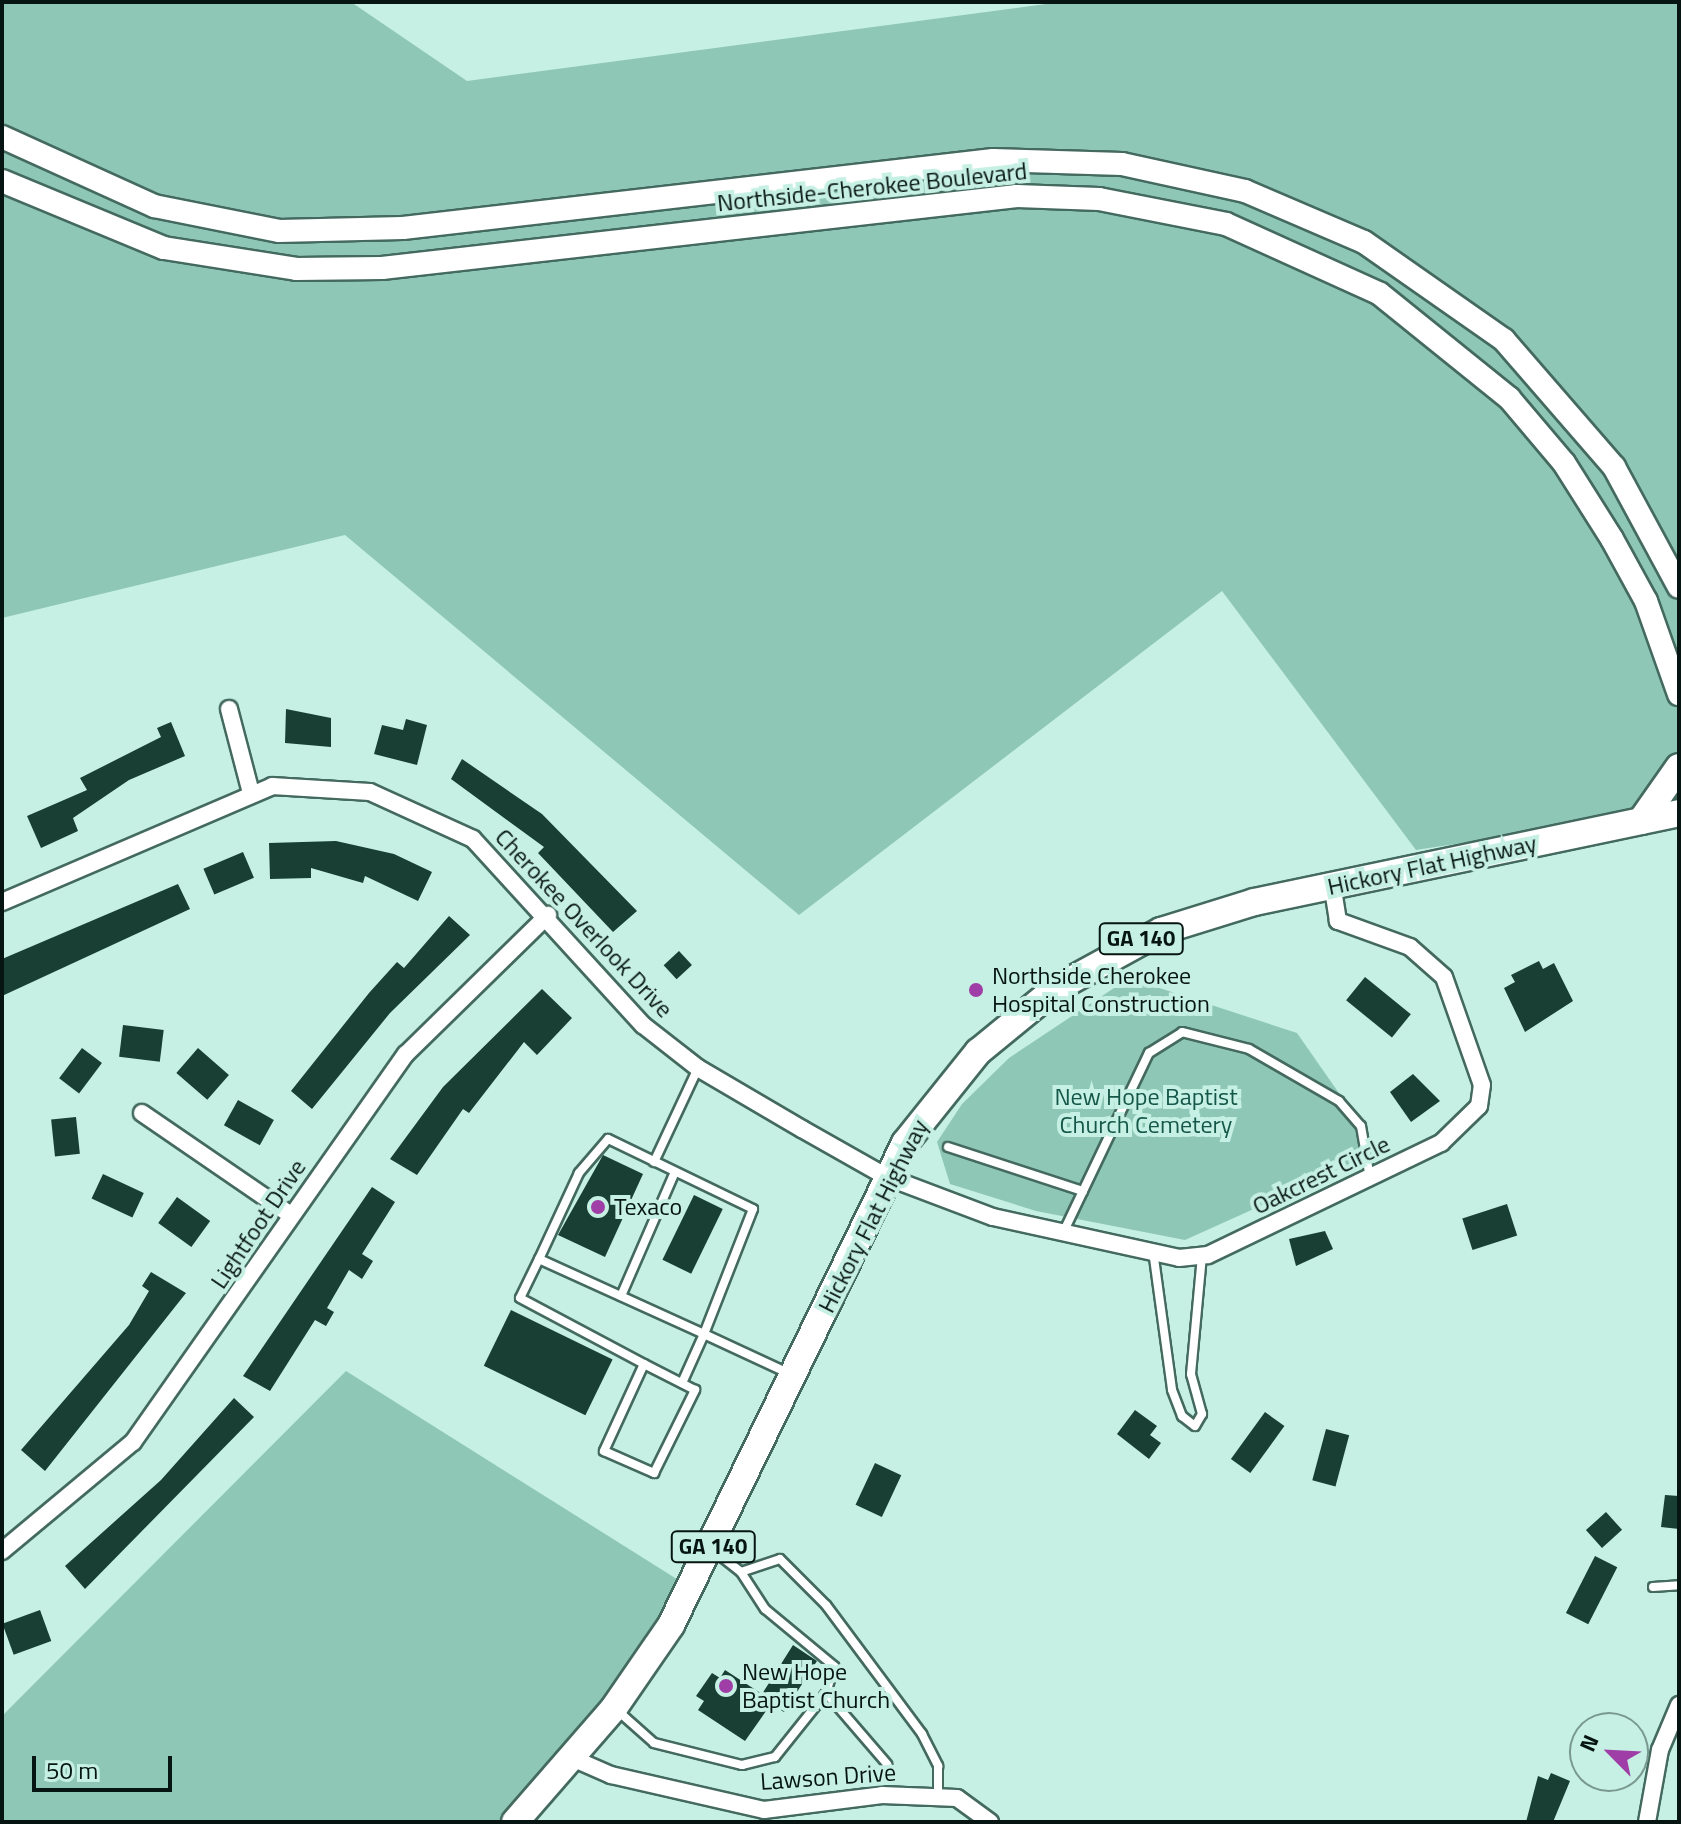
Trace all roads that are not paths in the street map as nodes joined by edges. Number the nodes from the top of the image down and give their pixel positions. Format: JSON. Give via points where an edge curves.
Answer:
{"nodes":[{"id":1,"x":2,"y":137,"type":"edge"},
{"id":2,"x":2,"y":181,"type":"edge"},
{"id":3,"x":1679,"y":587,"type":"edge"},
{"id":4,"x":1679,"y":694,"type":"edge"},
{"id":5,"x":229,"y":709,"type":"dead end"},
{"id":6,"x":1679,"y":767,"type":"edge"},
{"id":7,"x":251,"y":793,"type":"junction"},
{"id":8,"x":1679,"y":813,"type":"edge"},
{"id":9,"x":1641,"y":821,"type":"junction"},
{"id":10,"x":1332,"y":885,"type":"junction"},
{"id":11,"x":2,"y":902,"type":"edge"},
{"id":12,"x":548,"y":915,"type":"junction"},
{"id":13,"x":698,"y":1068,"type":"junction"},
{"id":14,"x":142,"y":1113,"type":"dead end"},
{"id":15,"x":948,"y":1147,"type":"dead end"},
{"id":16,"x":654,"y":1162,"type":"junction"},
{"id":17,"x":675,"y":1172,"type":"junction"},
{"id":18,"x":887,"y":1177,"type":"junction"},
{"id":19,"x":1370,"y":1179,"type":"junction"},
{"id":20,"x":1083,"y":1191,"type":"junction"},
{"id":21,"x":291,"y":1215,"type":"junction"},
{"id":22,"x":1062,"y":1236,"type":"junction"},
{"id":23,"x":1202,"y":1256,"type":"junction"},
{"id":24,"x":1154,"y":1258,"type":"junction"},
{"id":25,"x":539,"y":1259,"type":"junction"},
{"id":26,"x":621,"y":1296,"type":"junction"},
{"id":27,"x":704,"y":1334,"type":"junction"},
{"id":28,"x":644,"y":1364,"type":"junction"},
{"id":29,"x":795,"y":1376,"type":"junction"},
{"id":30,"x":682,"y":1383,"type":"junction"},
{"id":31,"x":712,"y":1549,"type":"junction"},
{"id":32,"x":2,"y":1551,"type":"edge"},
{"id":33,"x":741,"y":1572,"type":"junction"},
{"id":34,"x":1679,"y":1585,"type":"edge"},
{"id":35,"x":1653,"y":1587,"type":"dead end"},
{"id":36,"x":826,"y":1693,"type":"junction"},
{"id":37,"x":1679,"y":1705,"type":"edge"},
{"id":38,"x":614,"y":1708,"type":"junction"},
{"id":39,"x":572,"y":1758,"type":"junction"},
{"id":40,"x":887,"y":1764,"type":"dead end"},
{"id":41,"x":938,"y":1797,"type":"junction"},
{"id":42,"x":515,"y":1822,"type":"edge"},
{"id":43,"x":990,"y":1822,"type":"edge"},
{"id":44,"x":1647,"y":1822,"type":"edge"}],
"edges":[{"from":1,"to":3,"type":"street","name":"Northside-Cherokee Boulevard","via":[[154,206],[279,231],[403,228],[993,160],[1122,164],[1245,191],[1364,242],[1504,340],[1614,467]]},
{"from":2,"to":4,"type":"street","name":"Northside-Cherokee Boulevard","via":[[164,248],[296,269],[396,267],[1004,197],[1099,199],[1226,224],[1380,294],[1509,398],[1564,463],[1618,549]]},
{"from":5,"to":7,"type":"street"},
{"from":6,"to":9,"type":"main road"},
{"from":7,"to":11,"type":"street","name":"Cherokee Overlook Drive"},
{"from":7,"to":12,"type":"street","name":"Cherokee Overlook Drive","via":[[323,787],[400,802],[473,839]]},
{"from":8,"to":9,"type":"main road","name":"Hickory Flat Highway","number":"GA 140"},
{"from":9,"to":10,"type":"main road","name":"Hickory Flat Highway","number":"GA 140"},
{"from":10,"to":18,"type":"main road","name":"Hickory Flat Highway","number":"GA 140","via":[[1146,937],[1055,989],[958,1074]]},
{"from":10,"to":19,"type":"street","name":"Oakcrest Circle","via":[[1338,921],[1410,947],[1444,977],[1482,1085],[1479,1106],[1462,1128]]},
{"from":12,"to":13,"type":"street","name":"Cherokee Overlook Drive","via":[[643,1025]]},
{"from":12,"to":21,"type":"street","name":"Lightfoot Drive","via":[[406,1054]]},
{"from":13,"to":16,"type":"lane"},
{"from":13,"to":18,"type":"street","name":"Cherokee Overlook Drive"},
{"from":14,"to":21,"type":"street"},
{"from":15,"to":20,"type":"lane"},
{"from":16,"to":17,"type":"lane"},
{"from":16,"to":25,"type":"lane","via":[[608,1139],[579,1173]]},
{"from":17,"to":26,"type":"lane"},
{"from":17,"to":27,"type":"lane","via":[[753,1209]]},
{"from":18,"to":22,"type":"street","name":"Oakcrest Circle"},
{"from":18,"to":29,"type":"main road","name":"Hickory Flat Highway","number":"GA 140"},
{"from":19,"to":20,"type":"lane","via":[[1361,1126],[1339,1101],[1249,1049],[1182,1032],[1149,1053]]},
{"from":19,"to":23,"type":"street","name":"Oakcrest Circle"},
{"from":20,"to":22,"type":"lane"},
{"from":21,"to":32,"type":"street","name":"Lightfoot Drive","via":[[176,1390],[133,1442]]},
{"from":22,"to":24,"type":"street","name":"Oakcrest Circle"},
{"from":23,"to":24,"type":"street","name":"Oakcrest Circle"},
{"from":23,"to":24,"type":"lane","via":[[1191,1374],[1202,1414],[1195,1426],[1182,1416],[1172,1390]]},
{"from":25,"to":26,"type":"lane"},
{"from":25,"to":28,"type":"lane","via":[[520,1298]]},
{"from":26,"to":27,"type":"lane"},
{"from":27,"to":29,"type":"lane"},
{"from":27,"to":30,"type":"lane"},
{"from":28,"to":30,"type":"lane"},
{"from":28,"to":30,"type":"lane","via":[[604,1451],[654,1473],[695,1390]]},
{"from":29,"to":31,"type":"main road","name":"Hickory Flat Highway","number":"GA 140"},
{"from":31,"to":33,"type":"lane"},
{"from":31,"to":38,"type":"main road","name":"Hickory Flat Highway","number":"GA 140"},
{"from":33,"to":36,"type":"lane","via":[[765,1609],[834,1666]]},
{"from":33,"to":41,"type":"lane","via":[[780,1559],[826,1605],[922,1734],[938,1766]]},
{"from":34,"to":35,"type":"lane"},
{"from":36,"to":38,"type":"lane","via":[[775,1757],[742,1765],[654,1743]]},
{"from":36,"to":40,"type":"lane"},
{"from":37,"to":44,"type":"street","via":[[1660,1750]]},
{"from":38,"to":39,"type":"main road","name":"Hickory Flat Highway","number":"GA 140"},
{"from":39,"to":41,"type":"street","name":"Lawson Drive","via":[[611,1775],[764,1810],[882,1795]]},
{"from":39,"to":42,"type":"main road","name":"Hickory Flat Highway","number":"GA 140"},
{"from":41,"to":43,"type":"street","name":"Lawson Drive","via":[[957,1798]]}]}
